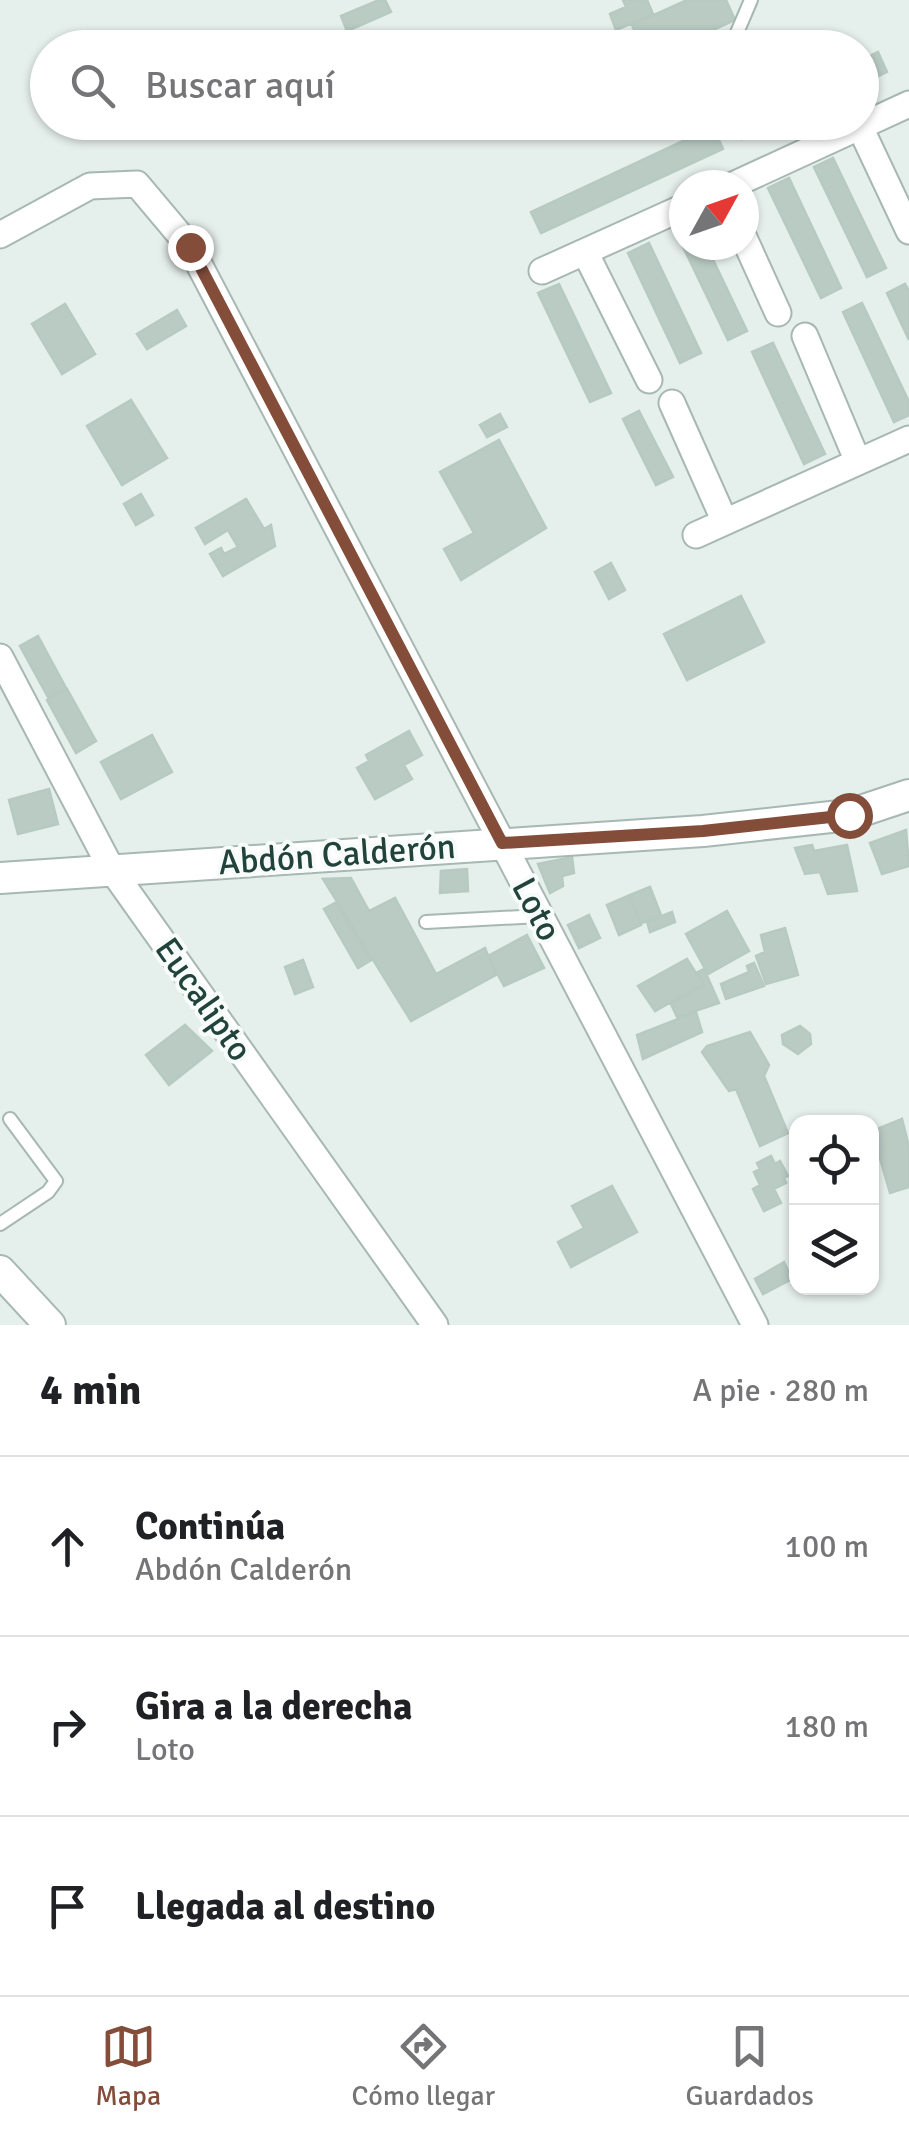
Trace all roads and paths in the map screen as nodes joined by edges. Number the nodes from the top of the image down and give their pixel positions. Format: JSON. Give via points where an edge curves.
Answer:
{"nodes":[{"id":1,"x":751,"y":0,"type":"edge"},
{"id":2,"x":738,"y":30,"type":"edge"},
{"id":3,"x":909,"y":104,"type":"edge"},
{"id":4,"x":879,"y":118,"type":"edge"},
{"id":5,"x":831,"y":140,"type":"edge"},
{"id":6,"x":866,"y":140,"type":"edge"},
{"id":7,"x":759,"y":173,"type":"edge"},
{"id":8,"x":669,"y":214,"type":"edge"},
{"id":9,"x":909,"y":231,"type":"edge"},
{"id":10,"x":0,"y":234,"type":"edge"},
{"id":11,"x":584,"y":252,"type":"junction"},
{"id":12,"x":754,"y":260,"type":"edge"},
{"id":13,"x":542,"y":271,"type":"dead end"},
{"id":14,"x":778,"y":313,"type":"dead end"},
{"id":15,"x":804,"y":336,"type":"dead end"},
{"id":16,"x":648,"y":380,"type":"dead end"},
{"id":17,"x":672,"y":404,"type":"dead end"},
{"id":18,"x":909,"y":438,"type":"edge"},
{"id":19,"x":858,"y":462,"type":"junction"},
{"id":20,"x":725,"y":522,"type":"junction"},
{"id":21,"x":696,"y":536,"type":"dead end"},
{"id":22,"x":0,"y":657,"type":"edge"},
{"id":23,"x":909,"y":795,"type":"edge"},
{"id":24,"x":502,"y":843,"type":"junction"},
{"id":25,"x":112,"y":870,"type":"junction"},
{"id":26,"x":0,"y":878,"type":"edge"},
{"id":27,"x":540,"y":916,"type":"junction"},
{"id":28,"x":426,"y":922,"type":"dead end"},
{"id":29,"x":10,"y":1119,"type":"dead end"},
{"id":30,"x":0,"y":1224,"type":"edge"},
{"id":31,"x":0,"y":1271,"type":"edge"},
{"id":32,"x":50,"y":1325,"type":"edge"},
{"id":33,"x":435,"y":1325,"type":"edge"},
{"id":34,"x":755,"y":1325,"type":"edge"}],
"edges":[{"from":1,"to":2,"type":"lane"},
{"from":3,"to":4,"type":"street"},
{"from":5,"to":7,"type":"street"},
{"from":6,"to":9,"type":"street"},
{"from":8,"to":11,"type":"street"},
{"from":10,"to":24,"type":"street","name":"Loto","via":[[90,186],[137,184],[190,247]]},
{"from":11,"to":13,"type":"street"},
{"from":11,"to":16,"type":"street"},
{"from":12,"to":14,"type":"street"},
{"from":15,"to":19,"type":"street"},
{"from":17,"to":20,"type":"street"},
{"from":18,"to":19,"type":"street"},
{"from":19,"to":20,"type":"street"},
{"from":20,"to":21,"type":"street"},
{"from":22,"to":25,"type":"street","name":"Eucalipto"},
{"from":23,"to":24,"type":"street","name":"Abdón Calderón","via":[[849,815]]},
{"from":24,"to":25,"type":"street","name":"Abdón Calderón"},
{"from":24,"to":27,"type":"street","name":"Loto"},
{"from":25,"to":26,"type":"street","name":"Abdón Calderón"},
{"from":25,"to":33,"type":"street","name":"Eucalipto"},
{"from":27,"to":28,"type":"lane"},
{"from":27,"to":34,"type":"street","name":"Loto"},
{"from":29,"to":30,"type":"lane","via":[[56,1182]]},
{"from":31,"to":32,"type":"street"}]}
